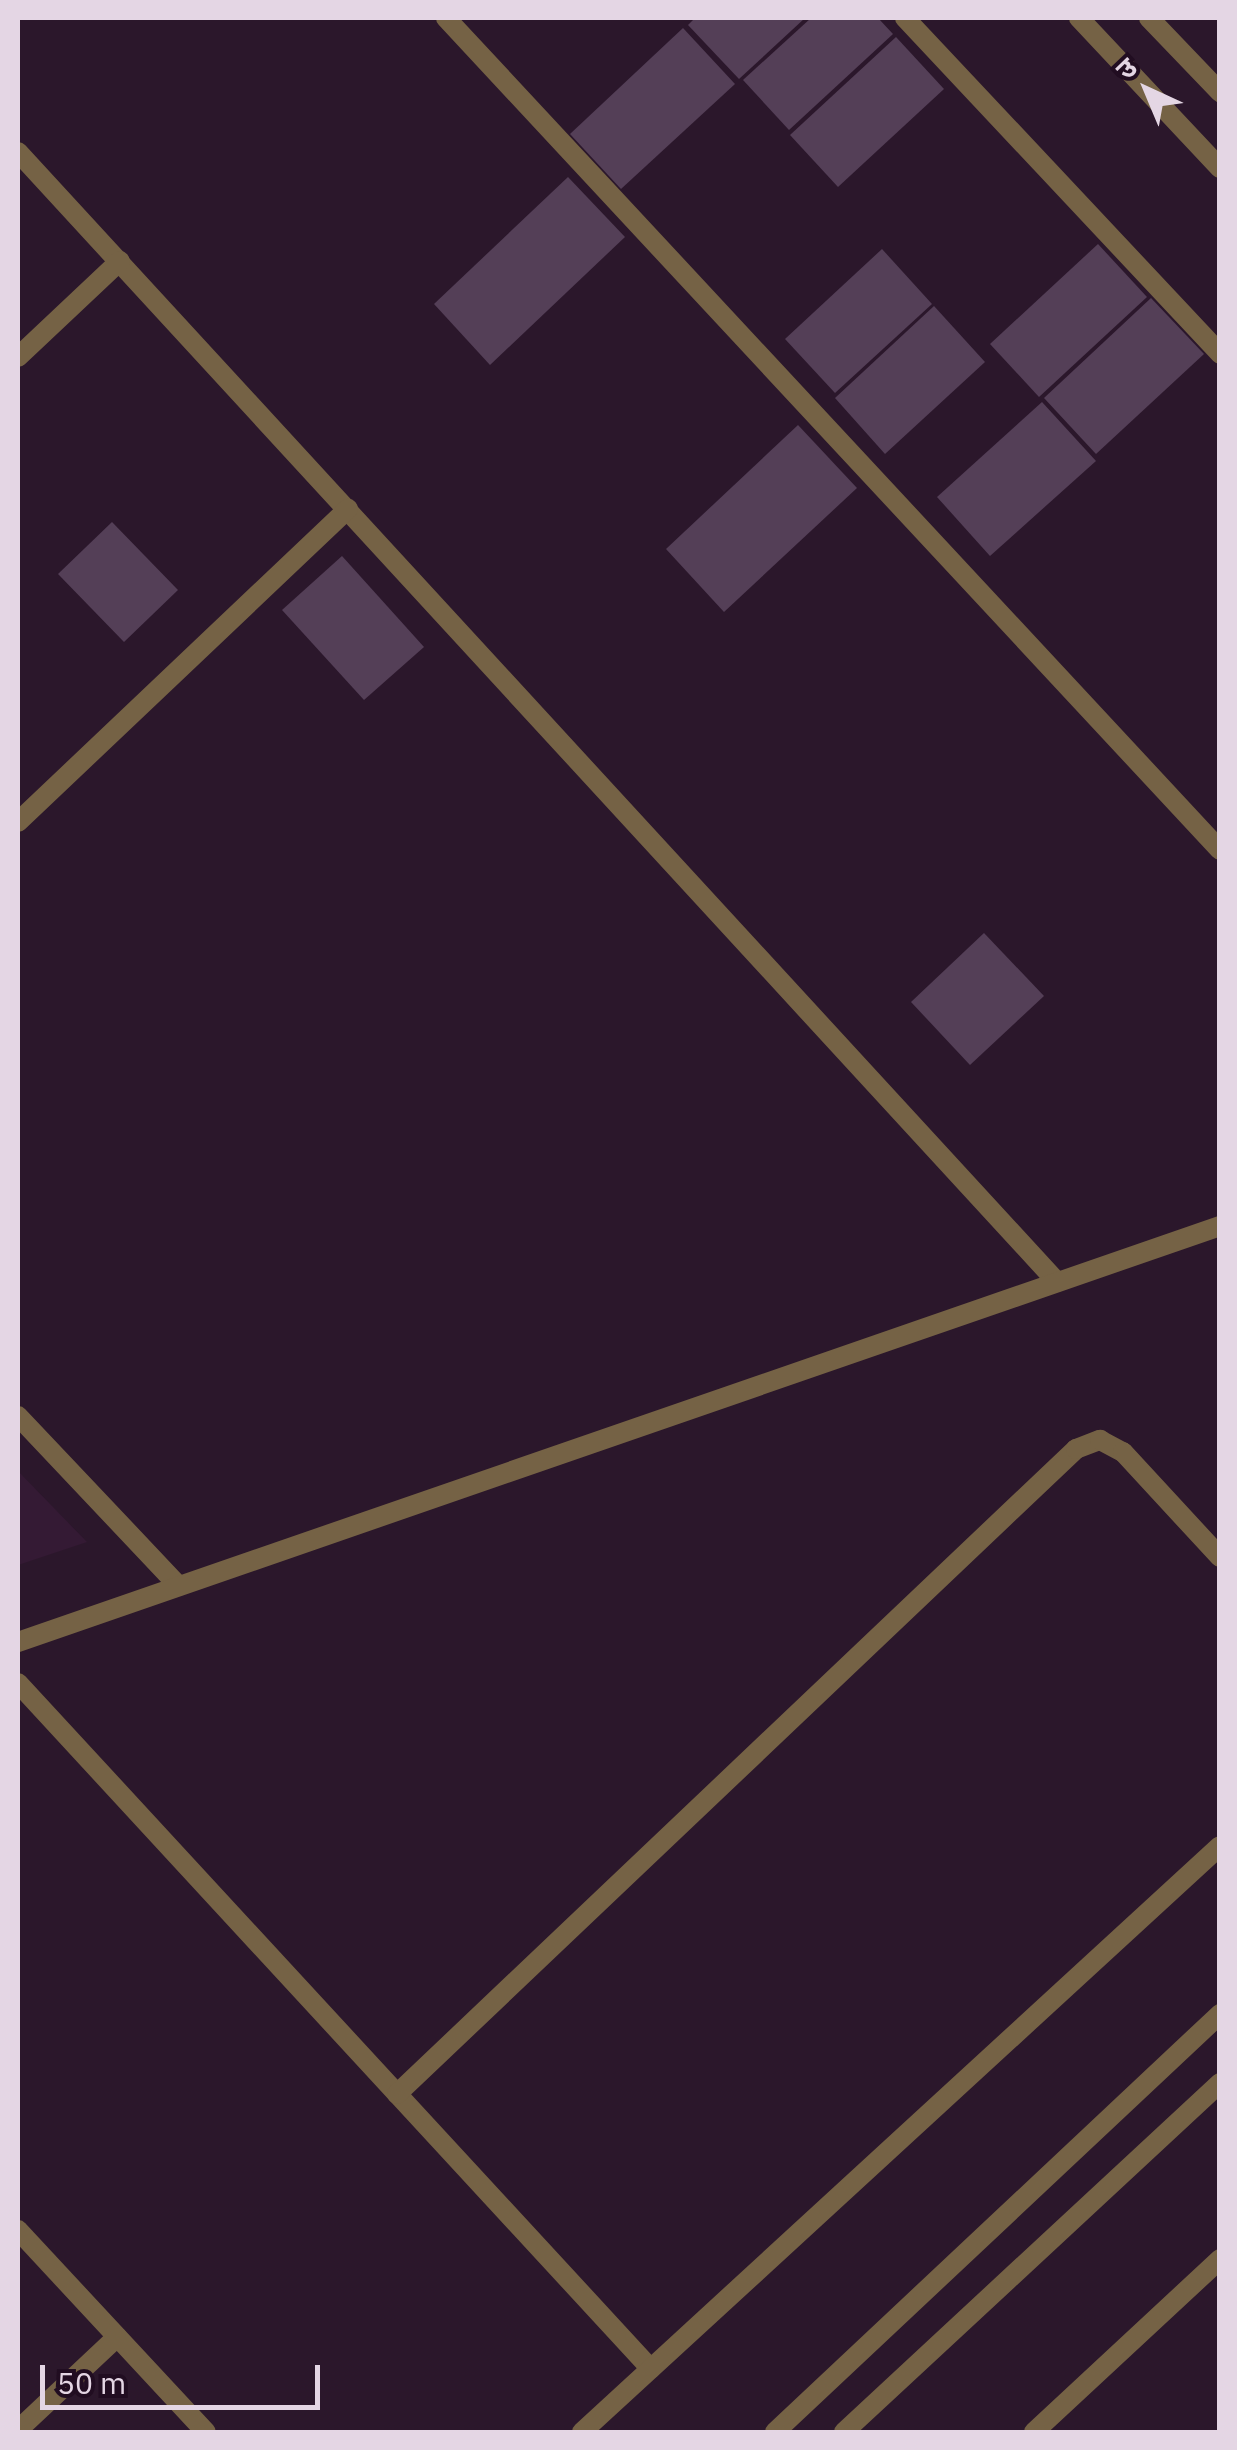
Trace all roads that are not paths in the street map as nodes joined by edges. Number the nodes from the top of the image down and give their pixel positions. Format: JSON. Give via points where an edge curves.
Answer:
{"nodes":[{"id":1,"x":446,"y":18,"type":"edge"},
{"id":2,"x":905,"y":18,"type":"edge"},
{"id":3,"x":1078,"y":18,"type":"edge"},
{"id":4,"x":1149,"y":18,"type":"edge"},
{"id":5,"x":1220,"y":92,"type":"edge"},
{"id":6,"x":18,"y":152,"type":"edge"},
{"id":7,"x":1220,"y":168,"type":"edge"},
{"id":8,"x":120,"y":261,"type":"junction"},
{"id":9,"x":1220,"y":354,"type":"edge"},
{"id":10,"x":18,"y":357,"type":"edge"},
{"id":11,"x":348,"y":509,"type":"junction"},
{"id":12,"x":18,"y":822,"type":"edge"},
{"id":13,"x":1220,"y":850,"type":"edge"},
{"id":14,"x":1220,"y":1226,"type":"edge"},
{"id":15,"x":1058,"y":1282,"type":"junction"},
{"id":16,"x":18,"y":1416,"type":"edge"},
{"id":17,"x":1220,"y":1557,"type":"edge"},
{"id":18,"x":180,"y":1586,"type":"junction"},
{"id":19,"x":18,"y":1642,"type":"edge"},
{"id":20,"x":18,"y":1684,"type":"edge"},
{"id":21,"x":1220,"y":1846,"type":"edge"},
{"id":22,"x":1220,"y":2014,"type":"edge"},
{"id":23,"x":1220,"y":2082,"type":"edge"},
{"id":24,"x":397,"y":2094,"type":"junction"},
{"id":25,"x":18,"y":2230,"type":"edge"},
{"id":26,"x":1220,"y":2259,"type":"edge"},
{"id":27,"x":117,"y":2337,"type":"junction"},
{"id":28,"x":651,"y":2369,"type":"junction"},
{"id":29,"x":18,"y":2430,"type":"edge"},
{"id":30,"x":206,"y":2432,"type":"edge"},
{"id":31,"x":582,"y":2432,"type":"edge"},
{"id":32,"x":775,"y":2432,"type":"edge"},
{"id":33,"x":844,"y":2432,"type":"edge"},
{"id":34,"x":1034,"y":2432,"type":"edge"}],
"edges":[{"from":1,"to":13,"type":"street"},
{"from":2,"to":9,"type":"street"},
{"from":3,"to":7,"type":"street"},
{"from":4,"to":5,"type":"street"},
{"from":6,"to":8,"type":"street"},
{"from":8,"to":10,"type":"street"},
{"from":8,"to":11,"type":"street"},
{"from":11,"to":12,"type":"street"},
{"from":11,"to":15,"type":"street"},
{"from":14,"to":15,"type":"street"},
{"from":15,"to":18,"type":"street"},
{"from":16,"to":18,"type":"street"},
{"from":17,"to":24,"type":"street","via":[[1124,1452],[1100,1440],[1076,1449]]},
{"from":18,"to":19,"type":"street"},
{"from":20,"to":24,"type":"street"},
{"from":21,"to":28,"type":"street"},
{"from":22,"to":32,"type":"street"},
{"from":23,"to":33,"type":"street"},
{"from":24,"to":28,"type":"street"},
{"from":25,"to":27,"type":"street"},
{"from":26,"to":34,"type":"street"},
{"from":27,"to":29,"type":"street"},
{"from":27,"to":30,"type":"street"},
{"from":28,"to":31,"type":"street"}]}
